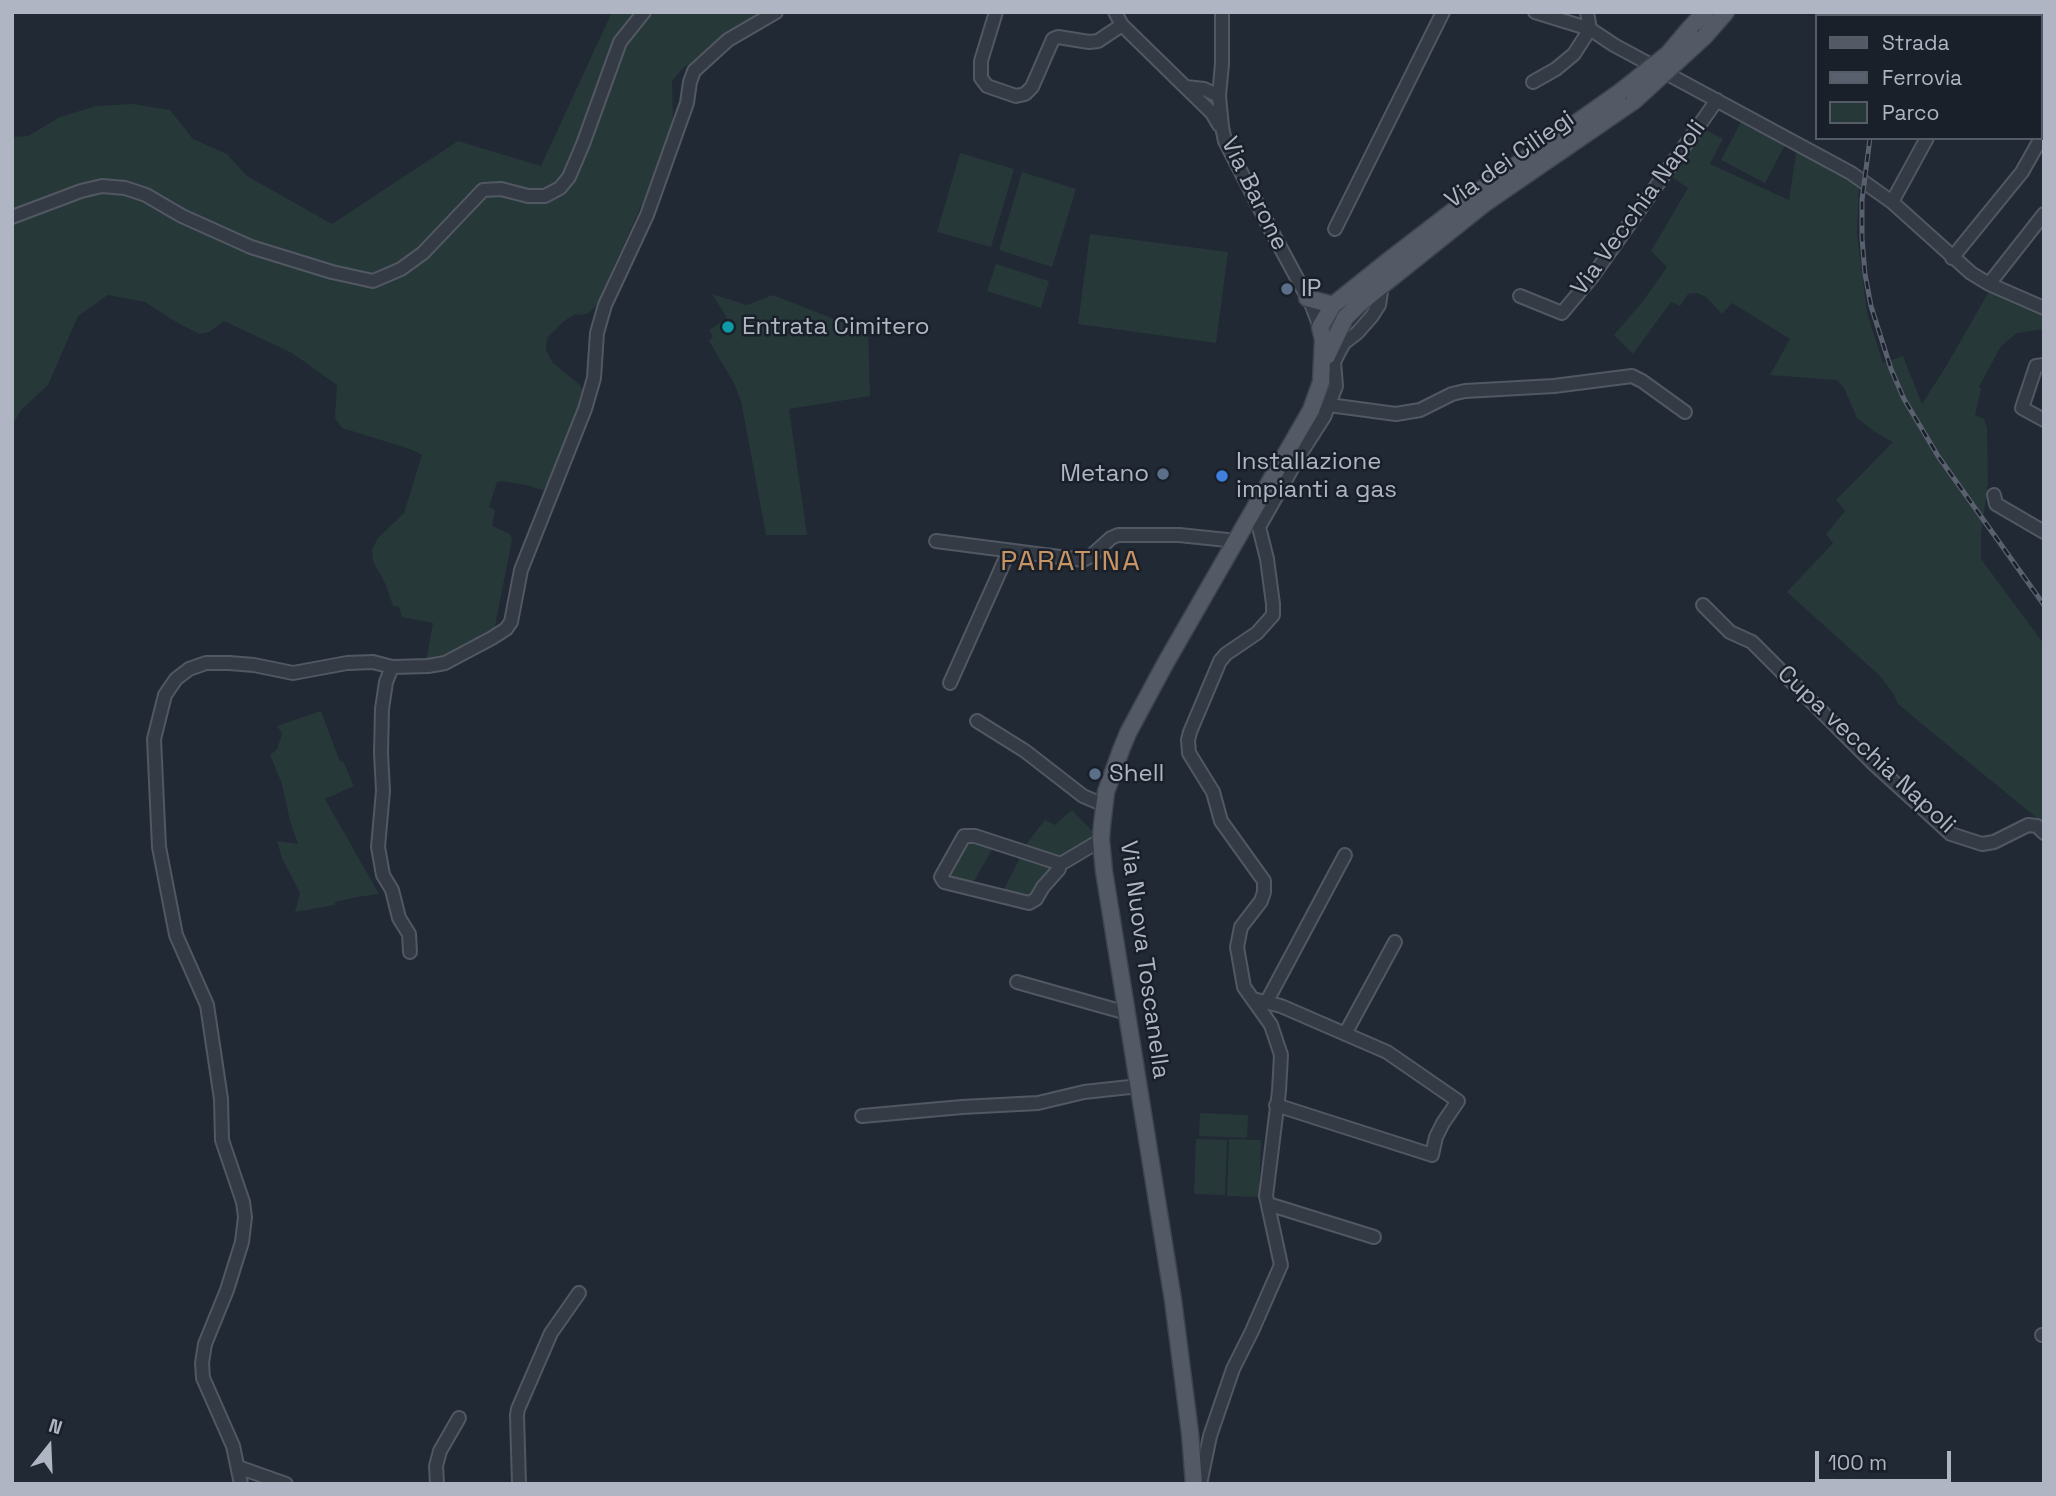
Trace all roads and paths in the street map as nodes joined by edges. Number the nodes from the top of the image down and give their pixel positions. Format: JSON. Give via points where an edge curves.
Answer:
{"nodes":[{"id":1,"x":644,"y":12,"type":"edge"},
{"id":2,"x":776,"y":12,"type":"edge"},
{"id":3,"x":996,"y":12,"type":"edge"},
{"id":4,"x":1115,"y":12,"type":"edge"},
{"id":5,"x":1222,"y":12,"type":"edge"},
{"id":6,"x":1443,"y":12,"type":"edge"},
{"id":7,"x":1535,"y":12,"type":"edge"},
{"id":8,"x":1587,"y":12,"type":"edge"},
{"id":9,"x":1705,"y":12,"type":"edge"},
{"id":10,"x":1726,"y":12,"type":"edge"},
{"id":11,"x":1122,"y":25,"type":"junction"},
{"id":12,"x":1590,"y":29,"type":"junction"},
{"id":13,"x":1698,"y":32,"type":"junction"},
{"id":14,"x":1220,"y":77,"type":"junction"},
{"id":15,"x":1532,"y":82,"type":"dead end"},
{"id":16,"x":1200,"y":92,"type":"junction"},
{"id":17,"x":1219,"y":96,"type":"junction"},
{"id":18,"x":1627,"y":97,"type":"junction"},
{"id":19,"x":1717,"y":100,"type":"junction"},
{"id":20,"x":1222,"y":127,"type":"junction"},
{"id":21,"x":1926,"y":140,"type":"edge"},
{"id":22,"x":2041,"y":140,"type":"edge"},
{"id":23,"x":1892,"y":202,"type":"junction"},
{"id":24,"x":2044,"y":214,"type":"edge"},
{"id":25,"x":12,"y":216,"type":"edge"},
{"id":26,"x":1335,"y":229,"type":"dead end"},
{"id":27,"x":1952,"y":258,"type":"junction"},
{"id":28,"x":1989,"y":284,"type":"junction"},
{"id":29,"x":1382,"y":286,"type":"junction"},
{"id":30,"x":2044,"y":293,"type":"edge"},
{"id":31,"x":1520,"y":296,"type":"dead end"},
{"id":32,"x":1307,"y":298,"type":"junction"},
{"id":33,"x":1333,"y":305,"type":"junction"},
{"id":34,"x":2040,"y":307,"type":"edge"},
{"id":35,"x":1349,"y":314,"type":"junction"},
{"id":36,"x":1363,"y":325,"type":"junction"},
{"id":37,"x":1320,"y":327,"type":"junction"},
{"id":38,"x":1328,"y":351,"type":"joint"},
{"id":39,"x":2044,"y":365,"type":"edge"},
{"id":40,"x":1323,"y":368,"type":"junction"},
{"id":41,"x":1329,"y":405,"type":"junction"},
{"id":42,"x":1685,"y":412,"type":"dead end"},
{"id":43,"x":2044,"y":419,"type":"edge"},
{"id":44,"x":1994,"y":495,"type":"dead end"},
{"id":45,"x":2044,"y":532,"type":"edge"},
{"id":46,"x":936,"y":541,"type":"dead end"},
{"id":47,"x":1237,"y":541,"type":"junction"},
{"id":48,"x":1009,"y":551,"type":"junction"},
{"id":49,"x":1703,"y":604,"type":"dead end"},
{"id":50,"x":392,"y":667,"type":"junction"},
{"id":51,"x":950,"y":683,"type":"dead end"},
{"id":52,"x":977,"y":721,"type":"dead end"},
{"id":53,"x":1104,"y":805,"type":"junction"},
{"id":54,"x":2044,"y":833,"type":"edge"},
{"id":55,"x":1101,"y":840,"type":"junction"},
{"id":56,"x":1345,"y":855,"type":"dead end"},
{"id":57,"x":1059,"y":865,"type":"junction"},
{"id":58,"x":1395,"y":942,"type":"dead end"},
{"id":59,"x":410,"y":952,"type":"dead end"},
{"id":60,"x":1017,"y":982,"type":"dead end"},
{"id":61,"x":1253,"y":999,"type":"junction"},
{"id":62,"x":1266,"y":1003,"type":"junction"},
{"id":63,"x":1127,"y":1013,"type":"junction"},
{"id":64,"x":1345,"y":1034,"type":"junction"},
{"id":65,"x":1139,"y":1086,"type":"junction"},
{"id":66,"x":1276,"y":1105,"type":"junction"},
{"id":67,"x":862,"y":1116,"type":"dead end"},
{"id":68,"x":1268,"y":1204,"type":"junction"},
{"id":69,"x":1374,"y":1237,"type":"dead end"},
{"id":70,"x":579,"y":1293,"type":"dead end"},
{"id":71,"x":459,"y":1418,"type":"dead end"},
{"id":72,"x":238,"y":1467,"type":"junction"},
{"id":73,"x":241,"y":1484,"type":"edge"},
{"id":74,"x":286,"y":1484,"type":"edge"},
{"id":75,"x":437,"y":1484,"type":"edge"},
{"id":76,"x":519,"y":1484,"type":"edge"},
{"id":77,"x":1194,"y":1484,"type":"edge"},
{"id":78,"x":1200,"y":1484,"type":"edge"}],
"edges":[{"from":1,"to":25,"type":"street","via":[[621,42],[569,177],[560,188],[528,196],[483,190],[423,253],[373,281],[251,247],[146,195],[118,187],[74,193]]},
{"from":2,"to":50,"type":"street","via":[[728,40],[694,71],[647,215],[605,305],[597,333],[594,378],[522,570],[511,622],[492,638],[445,663]]},
{"from":3,"to":11,"type":"street","via":[[981,61],[981,78],[987,86],[1016,96],[1032,88],[1053,39],[1098,41]]},
{"from":4,"to":11,"type":"street"},
{"from":5,"to":14,"type":"street","name":"Via Barone"},
{"from":6,"to":26,"type":"street"},
{"from":7,"to":12,"type":"street","name":"Via Vecchia Napoli"},
{"from":8,"to":12,"type":"street"},
{"from":9,"to":13,"type":"main road","name":"Via dei Ciliegi"},
{"from":10,"to":13,"type":"main road","name":"Via dei Ciliegi"},
{"from":11,"to":16,"type":"street","via":[[1186,87]]},
{"from":12,"to":15,"type":"street","via":[[1574,54]]},
{"from":12,"to":19,"type":"street","name":"Via Vecchia Napoli"},
{"from":13,"to":18,"type":"main road","name":"Via dei Ciliegi","bridge":true},
{"from":14,"to":16,"type":"street"},
{"from":14,"to":17,"type":"street","name":"Via Barone"},
{"from":16,"to":17,"type":"street","via":[[1214,100]]},
{"from":16,"to":20,"type":"street"},
{"from":17,"to":20,"type":"street","name":"Via Barone"},
{"from":18,"to":29,"type":"main road","name":"Via dei Ciliegi"},
{"from":18,"to":33,"type":"main road","name":"Via dei Ciliegi","via":[[1475,194]]},
{"from":19,"to":23,"type":"street","name":"Via Vecchia Napoli","via":[[1851,173]]},
{"from":19,"to":31,"type":"street","name":"Via Vecchia Napoli","via":[[1562,313]]},
{"from":20,"to":32,"type":"street","name":"Via Barone"},
{"from":21,"to":23,"type":"street"},
{"from":22,"to":27,"type":"street","via":[[2022,172]]},
{"from":23,"to":27,"type":"street","name":"Via Vecchia Napoli"},
{"from":24,"to":28,"type":"street"},
{"from":27,"to":28,"type":"street","name":"Via Vecchia Napoli"},
{"from":28,"to":34,"type":"street","name":"Via Vecchia Napoli"},
{"from":29,"to":35,"type":"main road","name":"Via dei Ciliegi"},
{"from":29,"to":36,"type":"street","via":[[1379,305]]},
{"from":30,"to":34,"type":"street","name":"Via Vecchia Napoli"},
{"from":32,"to":33,"type":"main road"},
{"from":32,"to":37,"type":"street","name":"Via Barone"},
{"from":33,"to":37,"type":"main road","name":"Via dei Ciliegi"},
{"from":35,"to":36,"type":"street","via":[[1360,317]]},
{"from":35,"to":37,"type":"main road","via":[[1334,326]]},
{"from":35,"to":38,"type":"main road","name":"Via dei Ciliegi"},
{"from":36,"to":41,"type":"street","via":[[1345,342],[1334,362],[1336,386]]},
{"from":37,"to":40,"type":"main road","name":"Via Nuova Toscanella"},
{"from":38,"to":40,"type":"main road","name":"Via Nuova Toscanella"},
{"from":39,"to":43,"type":"street","via":[[2036,366],[2022,408]]},
{"from":40,"to":47,"type":"main road","name":"Via Nuova Toscanella","via":[[1311,410]]},
{"from":41,"to":42,"type":"street","via":[[1396,414],[1420,410],[1465,391],[1632,376]]},
{"from":41,"to":61,"type":"street","via":[[1259,527],[1273,615],[1220,661],[1188,740],[1189,753],[1213,792],[1221,821],[1264,881],[1261,901],[1241,927],[1237,947],[1244,987]]},
{"from":44,"to":45,"type":"street","via":[[1996,504]]},
{"from":46,"to":48,"type":"street"},
{"from":47,"to":48,"type":"street","via":[[1118,535],[1083,560]]},
{"from":47,"to":53,"type":"main road","name":"Via Nuova Toscanella","via":[[1129,733]]},
{"from":48,"to":51,"type":"street"},
{"from":49,"to":54,"type":"street","name":"Cupa vecchia Napoli","via":[[1730,632],[1752,642],[1951,834],[1982,844],[2028,825]]},
{"from":50,"to":59,"type":"street","via":[[382,709],[378,847],[383,875],[409,934]]},
{"from":50,"to":72,"type":"street","via":[[346,663],[293,673],[229,663],[196,666],[176,678],[164,695],[154,739],[164,877],[176,935],[207,1005],[221,1099],[222,1140],[246,1217],[202,1363],[203,1378]]},
{"from":52,"to":53,"type":"street","via":[[1083,796]]},
{"from":53,"to":55,"type":"main road","name":"Via Nuova Toscanella"},
{"from":55,"to":57,"type":"street"},
{"from":55,"to":63,"type":"main road","name":"Via Nuova Toscanella"},
{"from":56,"to":62,"type":"street"},
{"from":57,"to":57,"type":"street","via":[[1036,899],[1029,902],[942,880],[964,836]]},
{"from":58,"to":64,"type":"street"},
{"from":60,"to":63,"type":"street"},
{"from":61,"to":62,"type":"street"},
{"from":61,"to":66,"type":"street","via":[[1271,1025],[1281,1055]]},
{"from":62,"to":64,"type":"street"},
{"from":63,"to":65,"type":"main road","name":"Via Nuova Toscanella"},
{"from":64,"to":66,"type":"street","via":[[1387,1052],[1458,1101],[1436,1137],[1432,1155]]},
{"from":65,"to":67,"type":"street","via":[[1038,1103]]},
{"from":65,"to":77,"type":"main road","name":"Via Nuova Toscanella","via":[[1173,1300]]},
{"from":66,"to":68,"type":"street"},
{"from":68,"to":69,"type":"street"},
{"from":68,"to":78,"type":"street","via":[[1281,1265],[1233,1369],[1210,1436]]},
{"from":70,"to":76,"type":"street","via":[[551,1333],[518,1409]]},
{"from":71,"to":75,"type":"street","via":[[440,1451]]},
{"from":72,"to":73,"type":"street"},
{"from":72,"to":74,"type":"street"}]}
